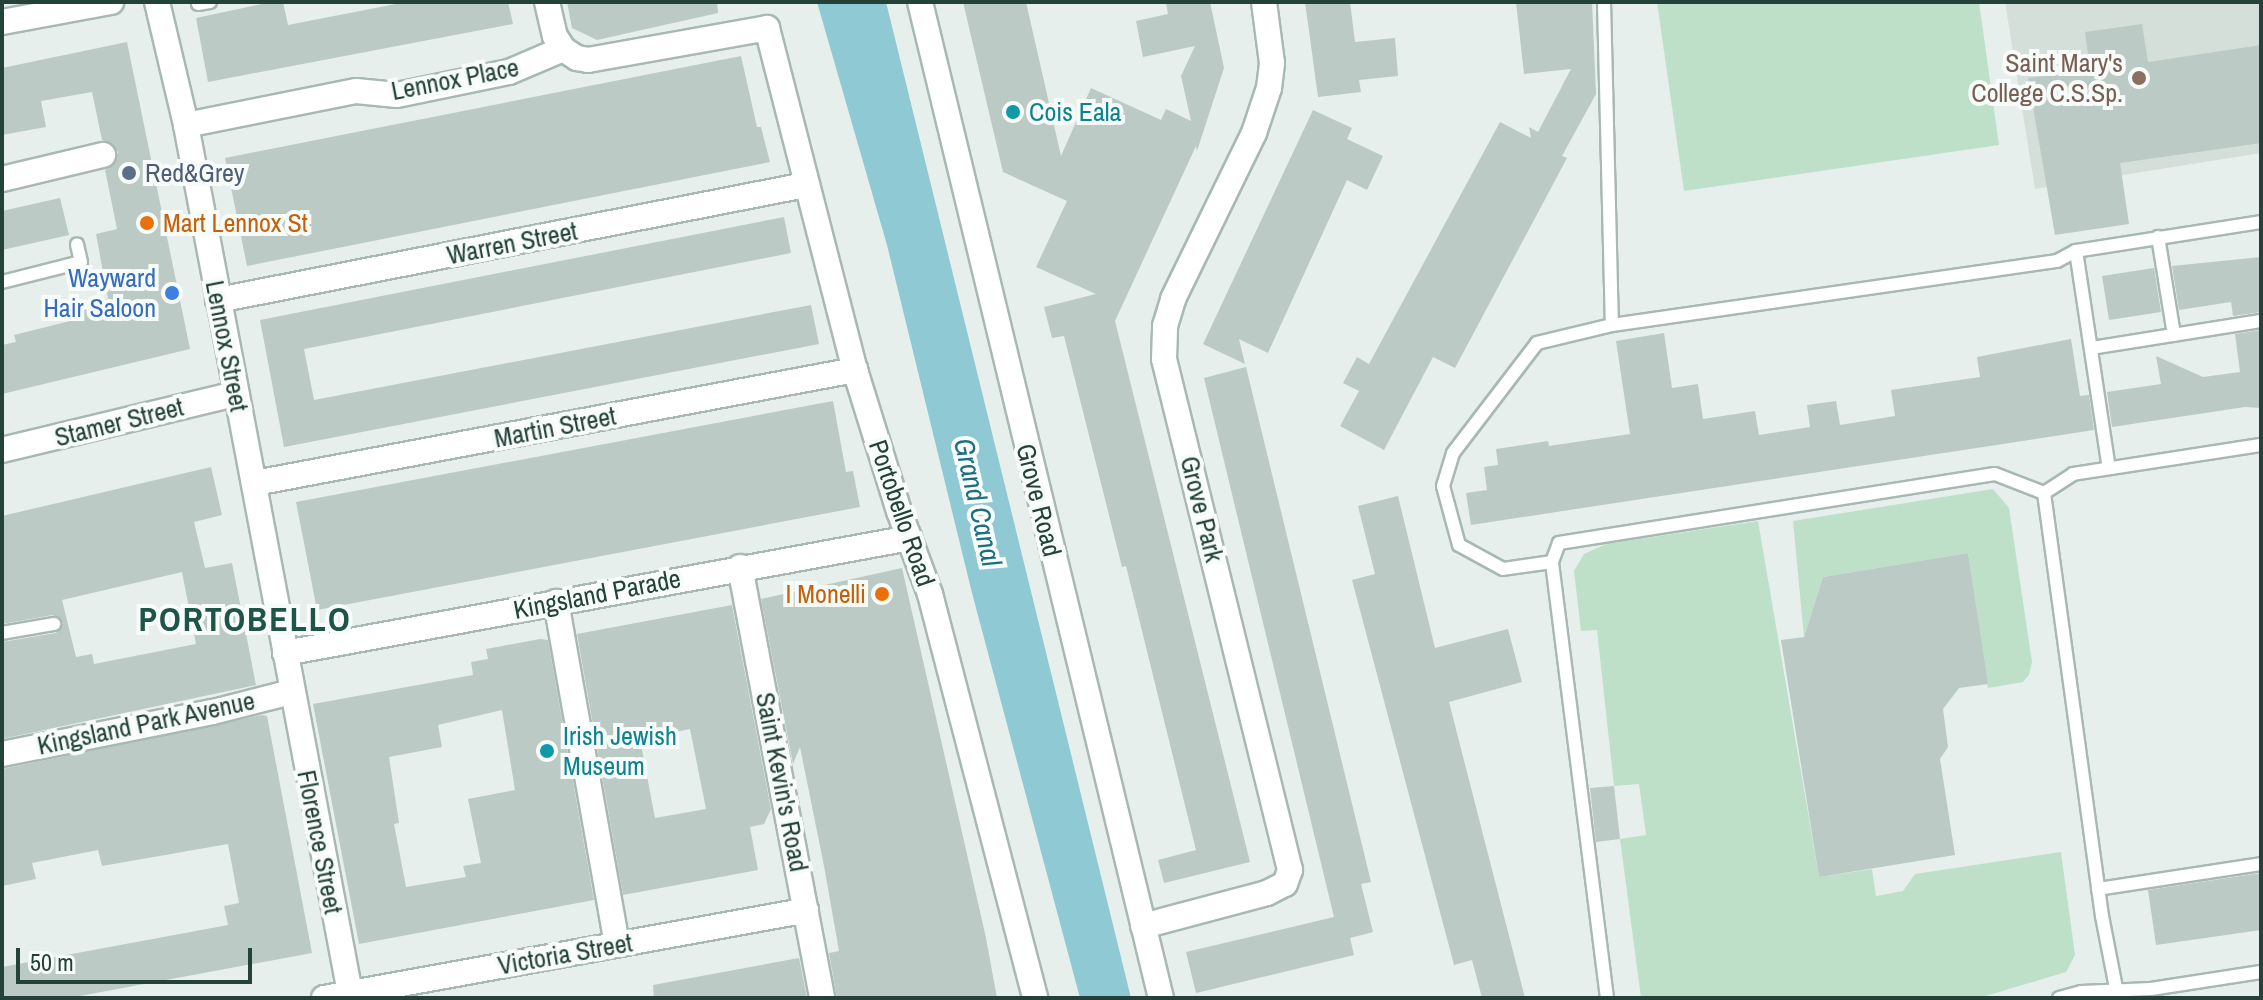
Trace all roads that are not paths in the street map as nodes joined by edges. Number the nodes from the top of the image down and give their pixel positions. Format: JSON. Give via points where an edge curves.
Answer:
{"nodes":[{"id":1,"x":111,"y":2,"type":"edge"},
{"id":2,"x":157,"y":2,"type":"edge"},
{"id":3,"x":547,"y":2,"type":"edge"},
{"id":4,"x":920,"y":2,"type":"edge"},
{"id":5,"x":1264,"y":2,"type":"edge"},
{"id":6,"x":1604,"y":2,"type":"edge"},
{"id":7,"x":2,"y":22,"type":"edge"},
{"id":8,"x":563,"y":49,"type":"junction"},
{"id":9,"x":186,"y":125,"type":"junction"},
{"id":10,"x":103,"y":155,"type":"dead end"},
{"id":11,"x":2,"y":179,"type":"edge"},
{"id":12,"x":805,"y":185,"type":"junction"},
{"id":13,"x":2261,"y":222,"type":"edge"},
{"id":14,"x":2158,"y":237,"type":"junction"},
{"id":15,"x":77,"y":244,"type":"dead end"},
{"id":16,"x":2076,"y":251,"type":"junction"},
{"id":17,"x":2,"y":282,"type":"edge"},
{"id":18,"x":218,"y":300,"type":"junction"},
{"id":19,"x":2261,"y":321,"type":"edge"},
{"id":20,"x":1612,"y":325,"type":"junction"},
{"id":21,"x":2174,"y":335,"type":"junction"},
{"id":22,"x":2092,"y":348,"type":"junction"},
{"id":23,"x":855,"y":370,"type":"junction"},
{"id":24,"x":236,"y":394,"type":"junction"},
{"id":25,"x":2261,"y":445,"type":"edge"},
{"id":26,"x":2,"y":450,"type":"edge"},
{"id":27,"x":2109,"y":468,"type":"junction"},
{"id":28,"x":255,"y":483,"type":"junction"},
{"id":29,"x":2044,"y":493,"type":"junction"},
{"id":30,"x":910,"y":538,"type":"junction"},
{"id":31,"x":1552,"y":562,"type":"junction"},
{"id":32,"x":740,"y":567,"type":"junction"},
{"id":33,"x":556,"y":602,"type":"junction"},
{"id":34,"x":54,"y":624,"type":"dead end"},
{"id":35,"x":2,"y":633,"type":"edge"},
{"id":36,"x":285,"y":653,"type":"junction"},
{"id":37,"x":291,"y":692,"type":"junction"},
{"id":38,"x":2,"y":754,"type":"edge"},
{"id":39,"x":2261,"y":864,"type":"edge"},
{"id":40,"x":2098,"y":889,"type":"junction"},
{"id":41,"x":806,"y":910,"type":"junction"},
{"id":42,"x":1143,"y":926,"type":"junction"},
{"id":43,"x":617,"y":945,"type":"junction"},
{"id":44,"x":2261,"y":972,"type":"edge"},
{"id":45,"x":350,"y":993,"type":"junction"},
{"id":46,"x":2117,"y":995,"type":"edge"},
{"id":47,"x":324,"y":998,"type":"edge"},
{"id":48,"x":822,"y":998,"type":"edge"},
{"id":49,"x":1035,"y":998,"type":"edge"},
{"id":50,"x":1161,"y":998,"type":"edge"},
{"id":51,"x":1607,"y":998,"type":"edge"},
{"id":52,"x":2059,"y":998,"type":"edge"}],
"edges":[{"from":1,"to":7,"type":"street"},
{"from":2,"to":9,"type":"street","name":"Lennox Street"},
{"from":3,"to":8,"type":"street"},
{"from":4,"to":42,"type":"street","name":"Grove Road"},
{"from":5,"to":42,"type":"street","name":"Grove Park","via":[[1272,63],[1269,88],[1254,133],[1173,299],[1164,359],[1290,870],[1285,884],[1267,893]]},
{"from":6,"to":20,"type":"lane"},
{"from":8,"to":9,"type":"street","name":"Lennox Place","via":[[509,72],[397,95],[356,91]]},
{"from":8,"to":12,"type":"street","name":"Portobello Road","via":[[588,60],[767,28]]},
{"from":9,"to":18,"type":"street","name":"Lennox Street"},
{"from":10,"to":11,"type":"street"},
{"from":12,"to":18,"type":"street","name":"Warren Street"},
{"from":12,"to":23,"type":"street","name":"Portobello Road"},
{"from":13,"to":14,"type":"lane"},
{"from":14,"to":16,"type":"lane"},
{"from":14,"to":21,"type":"lane"},
{"from":15,"to":17,"type":"lane","via":[[81,262]]},
{"from":16,"to":20,"type":"lane","via":[[2057,261]]},
{"from":16,"to":22,"type":"lane"},
{"from":18,"to":24,"type":"street","name":"Lennox Street"},
{"from":19,"to":21,"type":"lane"},
{"from":20,"to":31,"type":"lane","via":[[1537,343],[1453,453],[1443,486],[1459,545],[1503,569]]},
{"from":21,"to":22,"type":"lane"},
{"from":22,"to":27,"type":"lane"},
{"from":23,"to":28,"type":"street","name":"Martin Street"},
{"from":23,"to":30,"type":"street","name":"Portobello Road"},
{"from":24,"to":26,"type":"street","name":"Stamer Street"},
{"from":24,"to":28,"type":"street","name":"Lennox Street"},
{"from":25,"to":27,"type":"lane"},
{"from":27,"to":29,"type":"lane","via":[[2073,474]]},
{"from":28,"to":36,"type":"street","name":"Lennox Street"},
{"from":29,"to":31,"type":"lane","via":[[1995,474],[1559,543]]},
{"from":29,"to":40,"type":"lane"},
{"from":30,"to":32,"type":"street","name":"Kingsland Parade"},
{"from":30,"to":49,"type":"street","name":"Portobello Road","via":[[930,594]]},
{"from":31,"to":51,"type":"lane"},
{"from":32,"to":33,"type":"street","name":"Kingsland Parade"},
{"from":32,"to":41,"type":"street","name":"Saint Kevin's Road"},
{"from":33,"to":36,"type":"street","name":"Kingsland Parade"},
{"from":33,"to":43,"type":"street"},
{"from":34,"to":35,"type":"lane"},
{"from":36,"to":37,"type":"street","name":"Lennox Street"},
{"from":37,"to":38,"type":"street","name":"Kingsland Park Avenue"},
{"from":37,"to":45,"type":"street","name":"Florence Street"},
{"from":39,"to":40,"type":"lane"},
{"from":40,"to":46,"type":"lane"},
{"from":41,"to":43,"type":"street","name":"Victoria Street"},
{"from":41,"to":48,"type":"street","name":"Saint Kevin's Road"},
{"from":42,"to":50,"type":"street","name":"Grove Road"},
{"from":43,"to":45,"type":"street","name":"Victoria Street"},
{"from":44,"to":46,"type":"lane"},
{"from":45,"to":47,"type":"street","name":"Victoria Street"},
{"from":46,"to":52,"type":"lane","via":[[2081,992]]}]}
